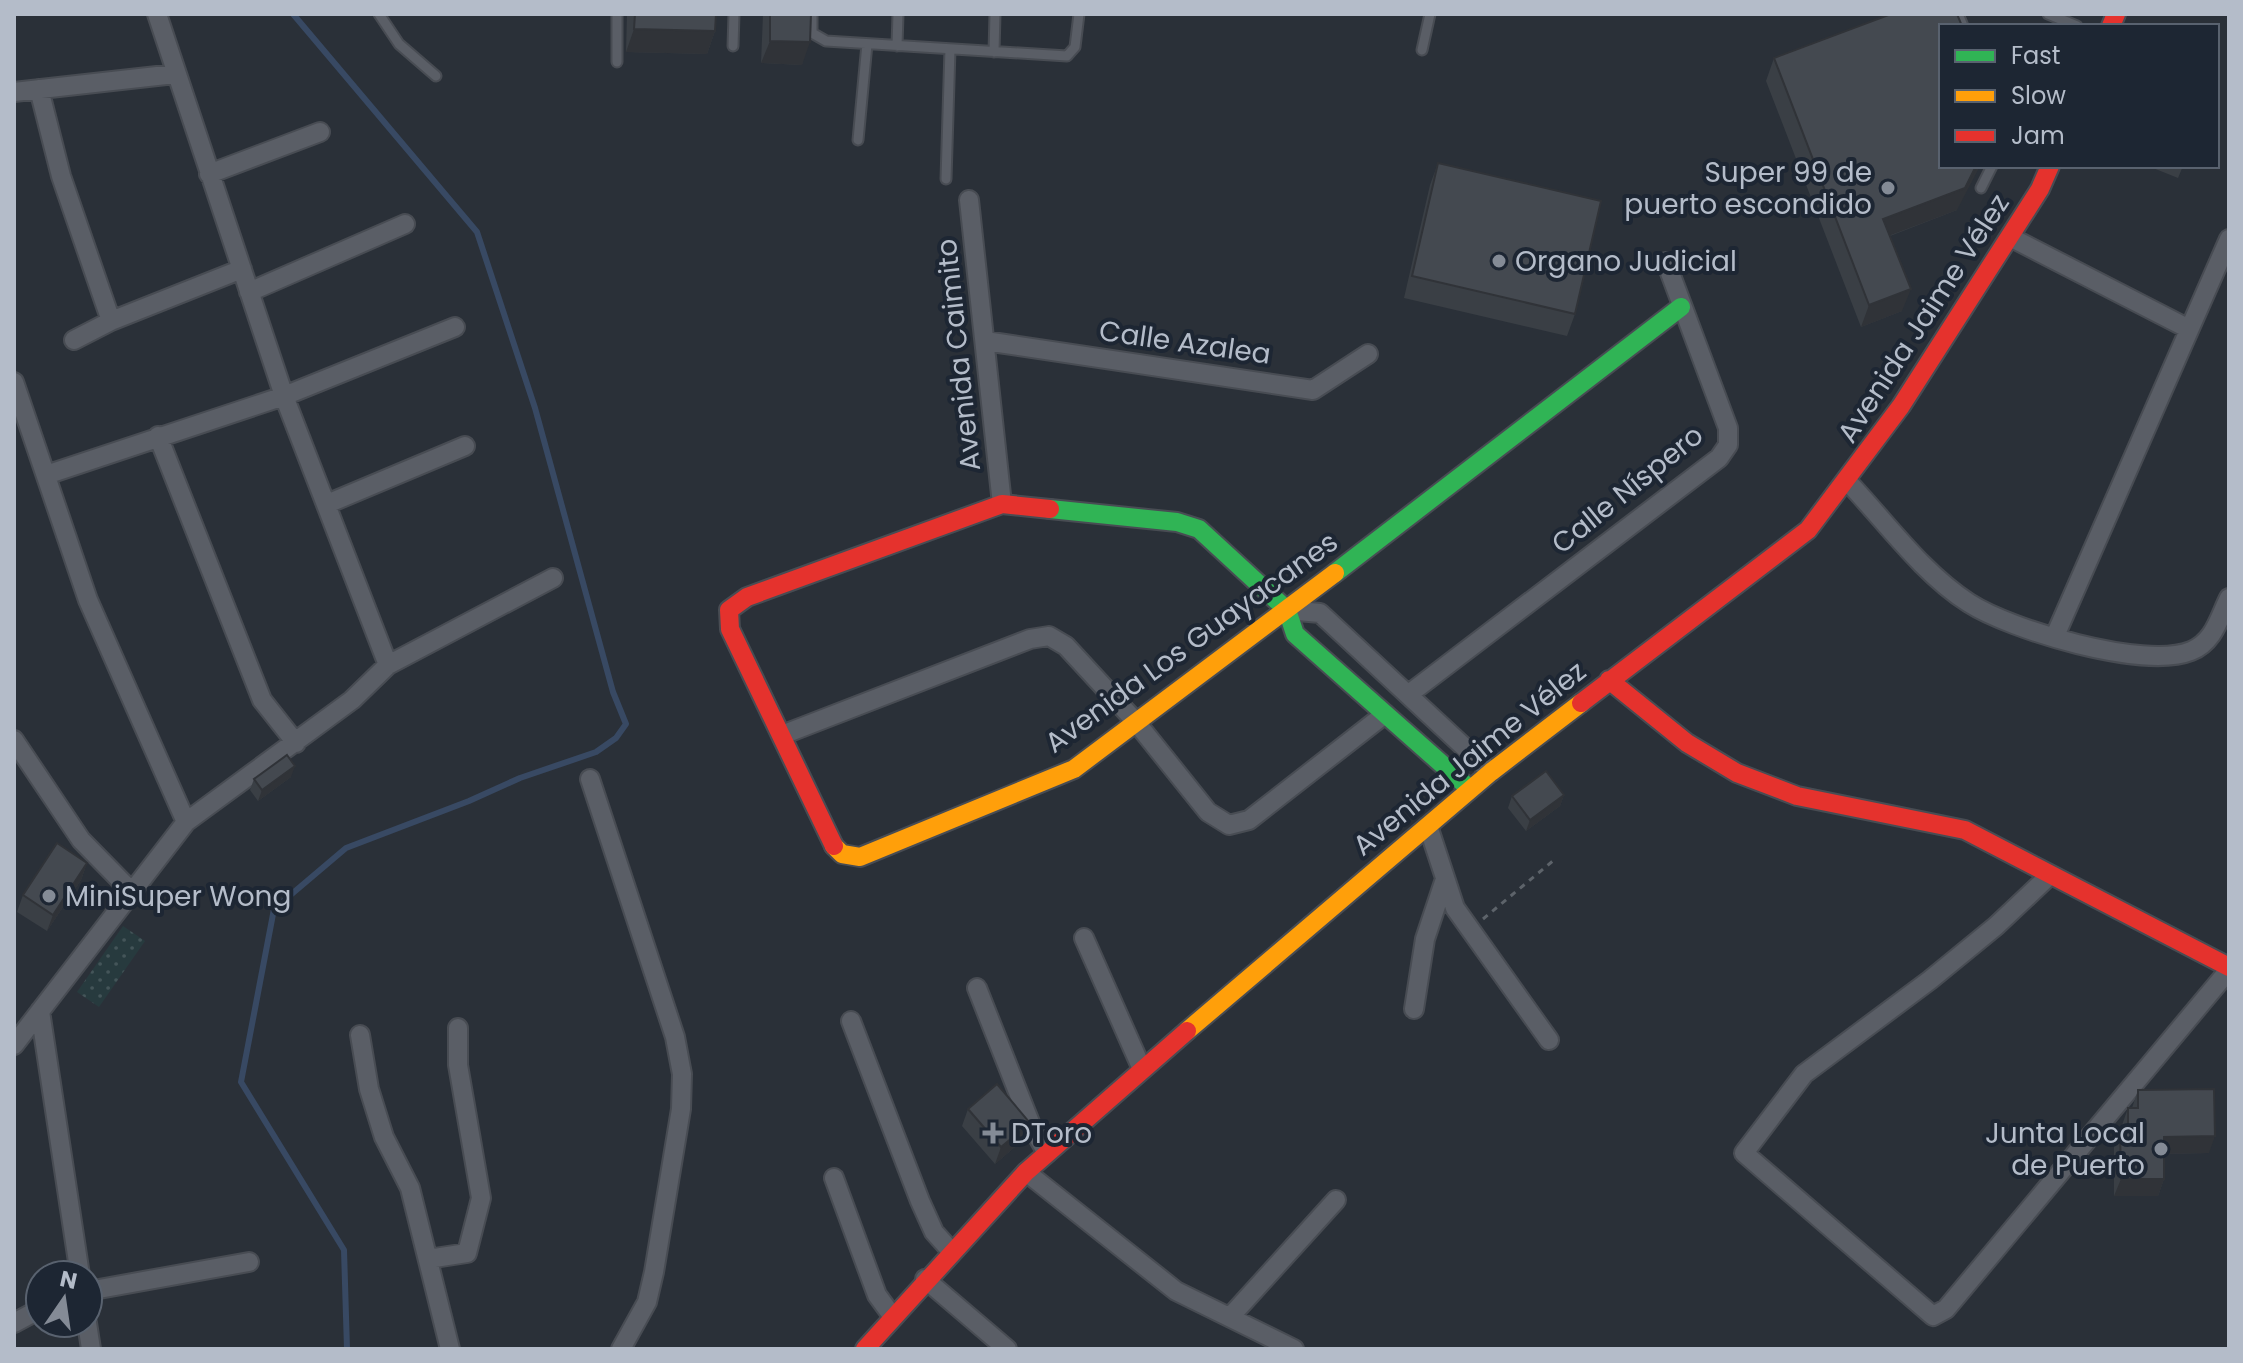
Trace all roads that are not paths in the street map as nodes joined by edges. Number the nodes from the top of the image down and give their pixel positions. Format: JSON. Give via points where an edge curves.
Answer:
{"nodes":[{"id":1,"x":157,"y":14,"type":"edge"},
{"id":2,"x":379,"y":14,"type":"edge"},
{"id":3,"x":617,"y":14,"type":"edge"},
{"id":4,"x":734,"y":14,"type":"edge"},
{"id":5,"x":812,"y":14,"type":"edge"},
{"id":6,"x":898,"y":14,"type":"edge"},
{"id":7,"x":995,"y":14,"type":"edge"},
{"id":8,"x":1079,"y":14,"type":"edge"},
{"id":9,"x":1430,"y":14,"type":"edge"},
{"id":10,"x":2050,"y":15,"type":"edge"},
{"id":11,"x":2072,"y":24,"type":"edge"},
{"id":12,"x":867,"y":44,"type":"junction"},
{"id":13,"x":733,"y":46,"type":"dead end"},
{"id":14,"x":897,"y":46,"type":"junction"},
{"id":15,"x":950,"y":49,"type":"junction"},
{"id":16,"x":1422,"y":50,"type":"dead end"},
{"id":17,"x":994,"y":52,"type":"junction"},
{"id":18,"x":617,"y":62,"type":"dead end"},
{"id":19,"x":175,"y":74,"type":"junction"},
{"id":20,"x":436,"y":76,"type":"dead end"},
{"id":21,"x":39,"y":89,"type":"junction"},
{"id":22,"x":14,"y":92,"type":"edge"},
{"id":23,"x":320,"y":132,"type":"dead end"},
{"id":24,"x":858,"y":140,"type":"dead end"},
{"id":25,"x":1991,"y":168,"type":"edge"},
{"id":26,"x":2049,"y":168,"type":"edge"},
{"id":27,"x":209,"y":174,"type":"junction"},
{"id":28,"x":946,"y":179,"type":"dead end"},
{"id":29,"x":1981,"y":188,"type":"dead end"},
{"id":30,"x":969,"y":200,"type":"dead end"},
{"id":31,"x":405,"y":224,"type":"dead end"},
{"id":32,"x":2010,"y":237,"type":"junction"},
{"id":33,"x":2229,"y":239,"type":"edge"},
{"id":34,"x":1666,"y":262,"type":"dead end"},
{"id":35,"x":242,"y":269,"type":"junction"},
{"id":36,"x":249,"y":292,"type":"junction"},
{"id":37,"x":1681,"y":307,"type":"junction"},
{"id":38,"x":111,"y":321,"type":"junction"},
{"id":39,"x":455,"y":327,"type":"dead end"},
{"id":40,"x":2189,"y":329,"type":"junction"},
{"id":41,"x":74,"y":340,"type":"dead end"},
{"id":42,"x":985,"y":341,"type":"junction"},
{"id":43,"x":1368,"y":354,"type":"dead end"},
{"id":44,"x":14,"y":382,"type":"edge"},
{"id":45,"x":284,"y":396,"type":"junction"},
{"id":46,"x":158,"y":436,"type":"junction"},
{"id":47,"x":465,"y":446,"type":"dead end"},
{"id":48,"x":46,"y":475,"type":"junction"},
{"id":49,"x":1848,"y":482,"type":"junction"},
{"id":50,"x":327,"y":504,"type":"junction"},
{"id":51,"x":1002,"y":504,"type":"junction"},
{"id":52,"x":553,"y":578,"type":"dead end"},
{"id":53,"x":2229,"y":598,"type":"edge"},
{"id":54,"x":1287,"y":610,"type":"junction"},
{"id":55,"x":2055,"y":636,"type":"junction"},
{"id":56,"x":388,"y":665,"type":"junction"},
{"id":57,"x":1609,"y":680,"type":"junction"},
{"id":58,"x":1409,"y":694,"type":"junction"},
{"id":59,"x":1385,"y":714,"type":"junction"},
{"id":60,"x":1136,"y":722,"type":"junction"},
{"id":61,"x":782,"y":735,"type":"junction"},
{"id":62,"x":14,"y":740,"type":"edge"},
{"id":63,"x":296,"y":743,"type":"junction"},
{"id":64,"x":1491,"y":772,"type":"junction"},
{"id":65,"x":590,"y":779,"type":"dead end"},
{"id":66,"x":1470,"y":789,"type":"junction"},
{"id":67,"x":186,"y":822,"type":"junction"},
{"id":68,"x":1428,"y":826,"type":"junction"},
{"id":69,"x":2049,"y":876,"type":"junction"},
{"id":70,"x":1444,"y":882,"type":"junction"},
{"id":71,"x":131,"y":891,"type":"junction"},
{"id":72,"x":1084,"y":938,"type":"dead end"},
{"id":73,"x":2229,"y":969,"type":"edge"},
{"id":74,"x":977,"y":988,"type":"dead end"},
{"id":75,"x":1414,"y":1009,"type":"dead end"},
{"id":76,"x":40,"y":1011,"type":"junction"},
{"id":77,"x":851,"y":1021,"type":"dead end"},
{"id":78,"x":458,"y":1028,"type":"dead end"},
{"id":79,"x":360,"y":1035,"type":"dead end"},
{"id":80,"x":1549,"y":1040,"type":"dead end"},
{"id":81,"x":14,"y":1045,"type":"edge"},
{"id":82,"x":1142,"y":1069,"type":"junction"},
{"id":83,"x":1047,"y":1153,"type":"junction"},
{"id":84,"x":1026,"y":1172,"type":"junction"},
{"id":85,"x":834,"y":1178,"type":"dead end"},
{"id":86,"x":1336,"y":1200,"type":"dead end"},
{"id":87,"x":951,"y":1251,"type":"junction"},
{"id":88,"x":78,"y":1259,"type":"edge"},
{"id":89,"x":428,"y":1259,"type":"junction"},
{"id":90,"x":249,"y":1262,"type":"dead end"},
{"id":91,"x":925,"y":1279,"type":"junction"},
{"id":92,"x":104,"y":1288,"type":"edge"},
{"id":93,"x":893,"y":1317,"type":"junction"},
{"id":94,"x":1230,"y":1317,"type":"junction"},
{"id":95,"x":450,"y":1349,"type":"edge"},
{"id":96,"x":621,"y":1349,"type":"edge"},
{"id":97,"x":865,"y":1349,"type":"edge"},
{"id":98,"x":1007,"y":1349,"type":"edge"},
{"id":99,"x":1294,"y":1349,"type":"edge"}],
"edges":[{"from":1,"to":19,"type":"street"},
{"from":2,"to":20,"type":"lane","via":[[399,44]]},
{"from":3,"to":18,"type":"lane"},
{"from":4,"to":13,"type":"lane"},
{"from":5,"to":12,"type":"lane","via":[[812,33],[819,38]]},
{"from":6,"to":14,"type":"lane"},
{"from":7,"to":17,"type":"lane"},
{"from":8,"to":17,"type":"lane","via":[[1075,47],[1067,56]]},
{"from":9,"to":16,"type":"lane"},
{"from":10,"to":11,"type":"lane"},
{"from":12,"to":14,"type":"lane"},
{"from":12,"to":24,"type":"lane"},
{"from":14,"to":15,"type":"lane"},
{"from":15,"to":17,"type":"lane"},
{"from":15,"to":28,"type":"lane"},
{"from":19,"to":21,"type":"street"},
{"from":19,"to":27,"type":"street"},
{"from":21,"to":22,"type":"street"},
{"from":21,"to":38,"type":"street","via":[[61,176]]},
{"from":23,"to":27,"type":"street"},
{"from":25,"to":29,"type":"lane"},
{"from":26,"to":32,"type":"street","name":"Avenida Jaime Vélez"},
{"from":27,"to":35,"type":"street"},
{"from":30,"to":42,"type":"street","name":"Avenida Caimito"},
{"from":31,"to":36,"type":"street"},
{"from":32,"to":40,"type":"street"},
{"from":32,"to":49,"type":"street","name":"Avenida Jaime Vélez"},
{"from":33,"to":40,"type":"street"},
{"from":34,"to":37,"type":"street","name":"Calle Níspero"},
{"from":35,"to":36,"type":"street"},
{"from":35,"to":38,"type":"street"},
{"from":36,"to":45,"type":"street"},
{"from":37,"to":54,"type":"street","name":"Avenida Los Guayacanes"},
{"from":37,"to":58,"type":"street","name":"Calle Níspero","via":[[1728,428],[1728,445],[1719,458]]},
{"from":38,"to":41,"type":"street"},
{"from":39,"to":45,"type":"street"},
{"from":40,"to":55,"type":"street"},
{"from":42,"to":43,"type":"street","name":"Calle Azalea","via":[[1313,390]]},
{"from":42,"to":51,"type":"street","name":"Avenida Caimito"},
{"from":44,"to":48,"type":"street"},
{"from":45,"to":46,"type":"street"},
{"from":45,"to":50,"type":"street"},
{"from":46,"to":48,"type":"street"},
{"from":46,"to":63,"type":"street","via":[[262,700]]},
{"from":47,"to":50,"type":"street"},
{"from":48,"to":67,"type":"street","via":[[88,600]]},
{"from":49,"to":55,"type":"street","via":[[1932,572],[1969,603]]},
{"from":49,"to":57,"type":"street","name":"Avenida Jaime Vélez","via":[[1808,530]]},
{"from":50,"to":56,"type":"street"},
{"from":51,"to":54,"type":"street","via":[[1177,522],[1199,529]]},
{"from":51,"to":61,"type":"street","name":"Avenida Los Guayacanes","via":[[747,597],[729,610],[730,629]]},
{"from":52,"to":56,"type":"street"},
{"from":53,"to":55,"type":"street","via":[[2217,630],[2193,651],[2181,654],[2122,655]]},
{"from":54,"to":58,"type":"street","via":[[1320,613]]},
{"from":54,"to":59,"type":"street","via":[[1295,634]]},
{"from":54,"to":60,"type":"street","name":"Avenida Los Guayacanes"},
{"from":56,"to":63,"type":"street"},
{"from":57,"to":64,"type":"street","name":"Avenida Jaime Vélez"},
{"from":57,"to":69,"type":"street","via":[[1738,777],[1836,806],[1960,828]]},
{"from":58,"to":64,"type":"street"},
{"from":59,"to":60,"type":"street","via":[[1249,820],[1229,825],[1208,812]]},
{"from":59,"to":66,"type":"street"},
{"from":60,"to":61,"type":"street","via":[[1066,646],[1049,636]]},
{"from":60,"to":61,"type":"street","name":"Avenida Los Guayacanes","via":[[1074,769],[860,857],[842,854],[830,842]]},
{"from":62,"to":71,"type":"street","via":[[81,840]]},
{"from":63,"to":67,"type":"street"},
{"from":64,"to":66,"type":"street","name":"Avenida Jaime Vélez"},
{"from":65,"to":96,"type":"street","via":[[675,1037],[682,1074],[681,1109],[647,1302]]},
{"from":66,"to":68,"type":"street","name":"Avenida Jaime Vélez"},
{"from":67,"to":71,"type":"street"},
{"from":68,"to":70,"type":"street"},
{"from":68,"to":82,"type":"street","name":"Avenida Jaime Vélez"},
{"from":69,"to":73,"type":"street"},
{"from":69,"to":73,"type":"street","via":[[1974,944],[1804,1074],[1744,1153],[1933,1316],[1946,1309]]},
{"from":70,"to":75,"type":"street","via":[[1425,939]]},
{"from":70,"to":80,"type":"street"},
{"from":71,"to":76,"type":"street"},
{"from":72,"to":82,"type":"street"},
{"from":74,"to":83,"type":"street"},
{"from":76,"to":81,"type":"street"},
{"from":76,"to":88,"type":"street"},
{"from":77,"to":87,"type":"street","via":[[920,1201],[934,1232]]},
{"from":78,"to":89,"type":"street","via":[[458,1065],[481,1198],[467,1253]]},
{"from":79,"to":89,"type":"street","via":[[369,1089],[384,1137],[410,1188]]},
{"from":82,"to":83,"type":"street","name":"Avenida Jaime Vélez"},
{"from":83,"to":84,"type":"street","name":"Avenida Jaime Vélez"},
{"from":84,"to":87,"type":"street","name":"Avenida Jaime Vélez"},
{"from":84,"to":94,"type":"street","via":[[1176,1291]]},
{"from":85,"to":93,"type":"street","via":[[877,1295]]},
{"from":86,"to":94,"type":"street"},
{"from":87,"to":91,"type":"street","name":"Avenida Jaime Vélez"},
{"from":89,"to":95,"type":"street"},
{"from":90,"to":92,"type":"street"},
{"from":91,"to":93,"type":"street","name":"Avenida Jaime Vélez"},
{"from":91,"to":98,"type":"street"},
{"from":93,"to":97,"type":"street","name":"Avenida Jaime Vélez"},
{"from":94,"to":99,"type":"street"}]}
